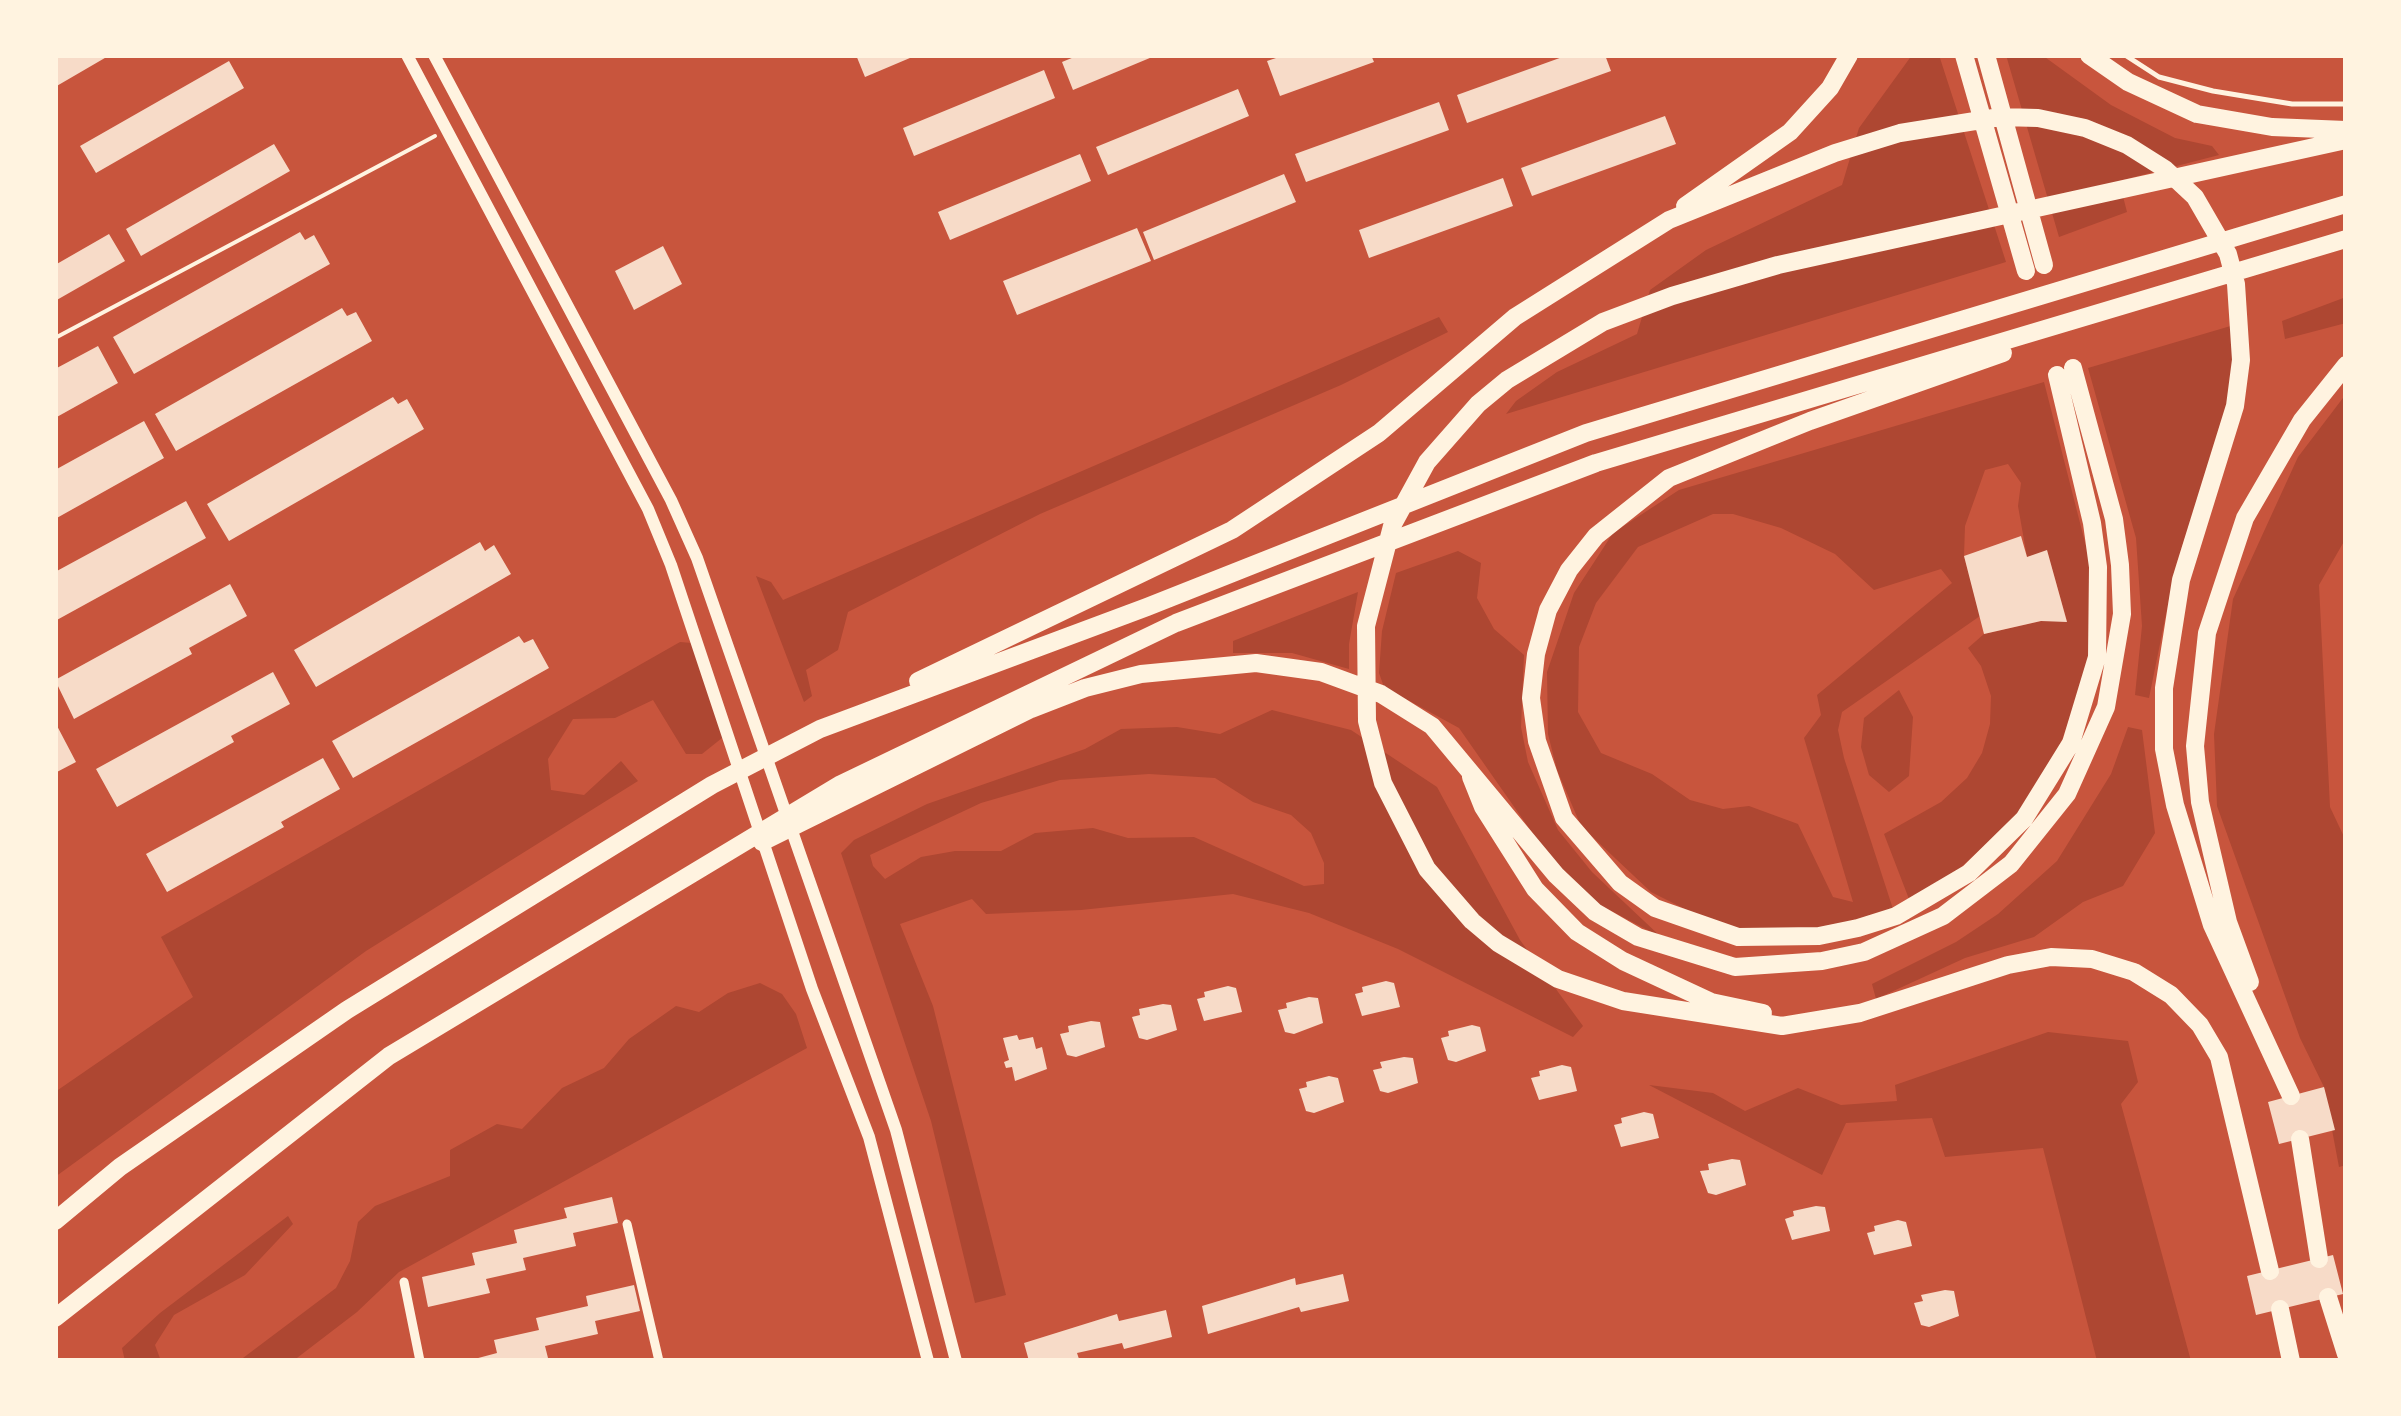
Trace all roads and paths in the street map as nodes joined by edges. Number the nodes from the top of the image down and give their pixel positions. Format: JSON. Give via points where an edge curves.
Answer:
{"nodes":[{"id":1,"x":407,"y":55,"type":"edge"},
{"id":2,"x":434,"y":55,"type":"edge"},
{"id":3,"x":1850,"y":55,"type":"edge"},
{"id":4,"x":1964,"y":55,"type":"edge"},
{"id":5,"x":1986,"y":55,"type":"edge"},
{"id":6,"x":2090,"y":55,"type":"edge"},
{"id":7,"x":2125,"y":55,"type":"edge"},
{"id":8,"x":2346,"y":104,"type":"edge"},
{"id":9,"x":448,"y":130,"type":"junction"},
{"id":10,"x":2346,"y":130,"type":"edge"},
{"id":11,"x":2346,"y":140,"type":"edge"},
{"id":12,"x":2346,"y":204,"type":"edge"},
{"id":13,"x":1670,"y":220,"type":"junction"},
{"id":14,"x":2346,"y":239,"type":"edge"},
{"id":15,"x":2297,"y":253,"type":"junction"},
{"id":16,"x":55,"y":338,"type":"edge"},
{"id":17,"x":2346,"y":366,"type":"edge"},
{"id":18,"x":820,"y":728,"type":"junction"},
{"id":19,"x":1468,"y":767,"type":"junction"},
{"id":20,"x":844,"y":791,"type":"junction"},
{"id":21,"x":1823,"y":1020,"type":"junction"},
{"id":22,"x":2300,"y":1139,"type":"dead end"},
{"id":23,"x":55,"y":1221,"type":"edge"},
{"id":24,"x":627,"y":1224,"type":"dead end"},
{"id":25,"x":2319,"y":1259,"type":"dead end"},
{"id":26,"x":2270,"y":1271,"type":"dead end"},
{"id":27,"x":404,"y":1282,"type":"dead end"},
{"id":28,"x":2328,"y":1297,"type":"dead end"},
{"id":29,"x":2280,"y":1309,"type":"dead end"},
{"id":30,"x":55,"y":1318,"type":"edge"},
{"id":31,"x":2346,"y":1354,"type":"edge"},
{"id":32,"x":420,"y":1361,"type":"edge"},
{"id":33,"x":659,"y":1361,"type":"edge"},
{"id":34,"x":928,"y":1361,"type":"edge"},
{"id":35,"x":956,"y":1361,"type":"edge"},
{"id":36,"x":2291,"y":1361,"type":"edge"}],
"edges":[{"from":1,"to":9,"type":"main road"},
{"from":2,"to":35,"type":"main road","via":[[697,558],[896,1130]]},
{"from":3,"to":13,"type":"highway","via":[[1790,132]]},
{"from":4,"to":5,"type":"highway","via":[[2035,268]]},
{"from":6,"to":10,"type":"highway","via":[[2128,82],[2198,114]]},
{"from":7,"to":8,"type":"lane","via":[[2159,77],[2213,91],[2292,104]]},
{"from":9,"to":16,"type":"path"},
{"from":9,"to":34,"type":"main road","via":[[671,564],[812,988],[870,1137]]},
{"from":11,"to":21,"type":"highway","via":[[1778,265],[1638,308],[1507,380],[1428,462],[1392,526],[1371,593],[1364,690],[1374,753],[1395,813],[1427,870],[1472,921],[1544,972],[1591,992],[1782,1026]]},
{"from":12,"to":18,"type":"highway","via":[[1586,433]]},
{"from":13,"to":17,"type":"highway","via":[[1835,153],[1963,120],[2038,118],[2126,145],[2165,169],[2214,226],[2236,284],[2241,360],[2235,406],[2180,580],[2166,670],[2164,749],[2212,925],[2290,1096],[2228,922],[2200,802],[2199,691],[2206,633],[2245,518],[2302,420]]},
{"from":13,"to":18,"type":"highway","via":[[1515,317],[1379,433],[1232,530]]},
{"from":14,"to":15,"type":"highway"},
{"from":15,"to":19,"type":"highway","via":[[1712,459],[1669,478],[1596,536],[1569,570],[1548,610],[1531,698],[1547,780],[1564,818],[1620,883],[1655,908],[1738,936],[1819,936],[1896,916],[1969,873],[2024,818],[2070,744],[2097,658],[2098,567],[2065,372],[2114,519],[2122,614],[2110,692],[2088,755],[2040,832],[1980,891],[1943,916],[1864,952],[1822,962],[1735,966],[1687,954],[1595,912]]},
{"from":15,"to":20,"type":"highway","via":[[1596,463],[1176,623]]},
{"from":18,"to":23,"type":"highway","via":[[712,785],[347,1010],[120,1167]]},
{"from":19,"to":20,"type":"highway","via":[[1432,726],[1380,694],[1321,672],[1256,663],[1141,674],[1084,688]]},
{"from":19,"to":21,"type":"highway","via":[[1483,808],[1535,890],[1577,932],[1711,1002]]},
{"from":20,"to":30,"type":"highway","via":[[389,1056]]},
{"from":21,"to":26,"type":"highway","via":[[2050,957],[2092,959],[2134,972],[2171,995],[2200,1024],[2219,1057]]},
{"from":22,"to":25,"type":"highway"},
{"from":24,"to":33,"type":"street"},
{"from":27,"to":32,"type":"street"},
{"from":28,"to":31,"type":"highway"},
{"from":29,"to":36,"type":"highway"}]}
